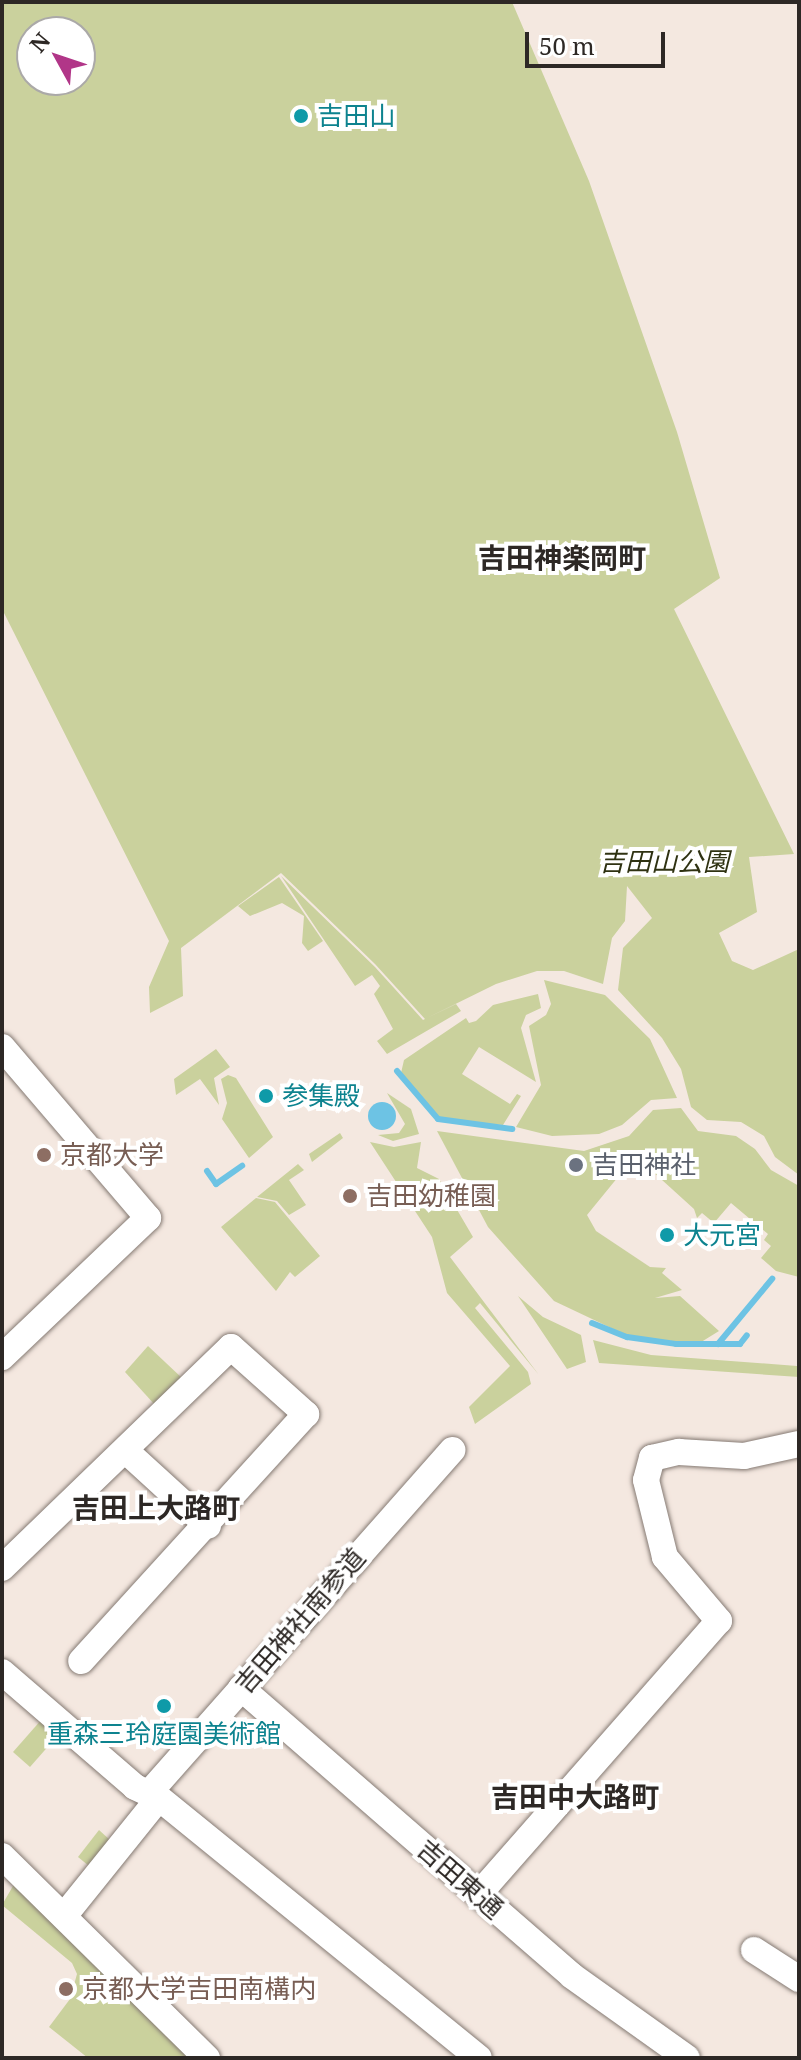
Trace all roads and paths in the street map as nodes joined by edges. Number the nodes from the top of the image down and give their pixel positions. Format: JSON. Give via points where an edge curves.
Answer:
{"nodes":[{"id":1,"x":2,"y":1047,"type":"edge"},
{"id":2,"x":2,"y":1357,"type":"edge"},
{"id":3,"x":799,"y":1444,"type":"edge"},
{"id":4,"x":452,"y":1450,"type":"dead end"},
{"id":5,"x":126,"y":1451,"type":"junction"},
{"id":6,"x":208,"y":1526,"type":"junction"},
{"id":7,"x":2,"y":1568,"type":"edge"},
{"id":8,"x":81,"y":1661,"type":"dead end"},
{"id":9,"x":2,"y":1672,"type":"edge"},
{"id":10,"x":241,"y":1688,"type":"junction"},
{"id":11,"x":154,"y":1796,"type":"junction"},
{"id":12,"x":2,"y":1856,"type":"edge"},
{"id":13,"x":478,"y":1895,"type":"junction"},
{"id":14,"x":64,"y":1916,"type":"junction"},
{"id":15,"x":754,"y":1950,"type":"dead end"},
{"id":16,"x":799,"y":1979,"type":"edge"},
{"id":17,"x":207,"y":2058,"type":"edge"},
{"id":18,"x":479,"y":2058,"type":"edge"},
{"id":19,"x":687,"y":2058,"type":"edge"}],
"edges":[{"from":1,"to":2,"type":"street","via":[[148,1218]]},
{"from":3,"to":13,"type":"street","via":[[744,1456],[679,1452],[652,1458],[646,1480],[665,1557],[719,1621]]},
{"from":4,"to":10,"type":"street","name":"吉田神社南参道"},
{"from":5,"to":6,"type":"street"},
{"from":5,"to":6,"type":"street","via":[[231,1347],[306,1414]]},
{"from":5,"to":7,"type":"street"},
{"from":6,"to":8,"type":"street"},
{"from":9,"to":11,"type":"street","via":[[135,1787]]},
{"from":10,"to":11,"type":"street","name":"吉田神社南参道"},
{"from":10,"to":13,"type":"street","name":"吉田東通"},
{"from":11,"to":14,"type":"street","name":"吉田神社南参道"},
{"from":11,"to":18,"type":"street"},
{"from":12,"to":14,"type":"street"},
{"from":13,"to":19,"type":"street","name":"吉田東通","via":[[572,1976]]},
{"from":14,"to":17,"type":"street"},
{"from":15,"to":16,"type":"street"}]}
